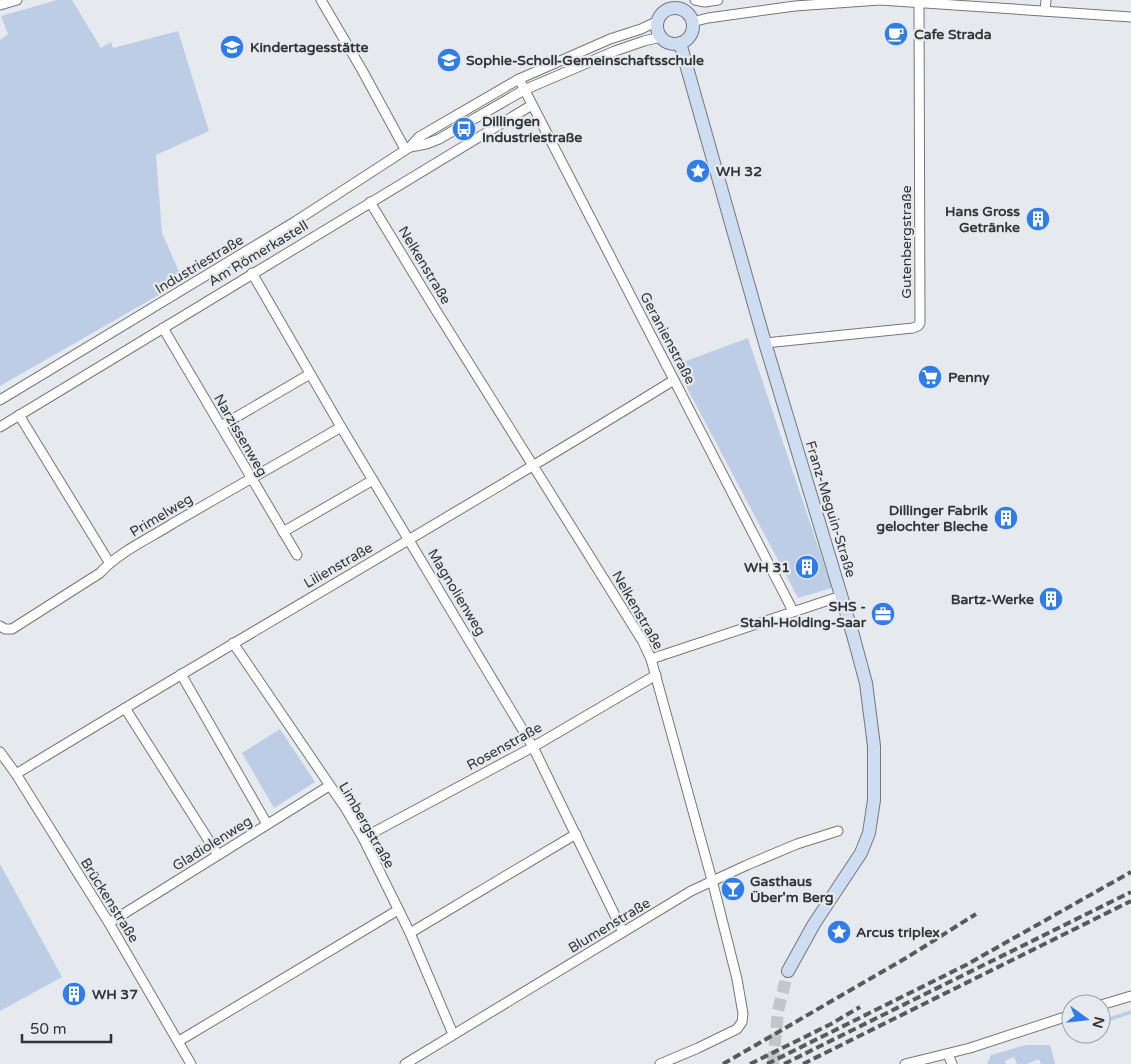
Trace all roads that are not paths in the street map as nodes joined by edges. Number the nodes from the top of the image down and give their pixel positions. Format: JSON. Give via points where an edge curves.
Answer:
{"nodes":[{"id":1,"x":17,"y":0,"type":"edge"},
{"id":2,"x":320,"y":0,"type":"edge"},
{"id":3,"x":695,"y":0,"type":"edge"},
{"id":4,"x":718,"y":0,"type":"edge"},
{"id":5,"x":1046,"y":0,"type":"edge"},
{"id":6,"x":919,"y":2,"type":"junction"},
{"id":7,"x":0,"y":5,"type":"edge"},
{"id":8,"x":670,"y":5,"type":"edge"},
{"id":9,"x":1045,"y":11,"type":"junction"},
{"id":10,"x":1131,"y":17,"type":"edge"},
{"id":11,"x":658,"y":21,"type":"junction"},
{"id":12,"x":692,"y":22,"type":"junction"},
{"id":13,"x":661,"y":37,"type":"junction"},
{"id":14,"x":680,"y":44,"type":"junction"},
{"id":15,"x":519,"y":78,"type":"junction"},
{"id":16,"x":524,"y":90,"type":"junction"},
{"id":17,"x":532,"y":104,"type":"junction"},
{"id":18,"x":408,"y":148,"type":"junction"},
{"id":19,"x":370,"y":202,"type":"junction"},
{"id":20,"x":252,"y":273,"type":"junction"},
{"id":21,"x":163,"y":328,"type":"junction"},
{"id":22,"x":765,"y":343,"type":"junction"},
{"id":23,"x":310,"y":374,"type":"junction"},
{"id":24,"x":674,"y":380,"type":"junction"},
{"id":25,"x":0,"y":400,"type":"edge"},
{"id":26,"x":19,"y":415,"type":"junction"},
{"id":27,"x":221,"y":426,"type":"junction"},
{"id":28,"x":0,"y":427,"type":"edge"},
{"id":29,"x":341,"y":427,"type":"junction"},
{"id":30,"x":534,"y":467,"type":"junction"},
{"id":31,"x":251,"y":479,"type":"junction"},
{"id":32,"x":374,"y":480,"type":"junction"},
{"id":33,"x":283,"y":532,"type":"junction"},
{"id":34,"x":410,"y":539,"type":"junction"},
{"id":35,"x":296,"y":555,"type":"dead end"},
{"id":36,"x":109,"y":562,"type":"junction"},
{"id":37,"x":841,"y":596,"type":"junction"},
{"id":38,"x":793,"y":611,"type":"junction"},
{"id":39,"x":0,"y":626,"type":"edge"},
{"id":40,"x":233,"y":644,"type":"junction"},
{"id":41,"x":651,"y":658,"type":"junction"},
{"id":42,"x":181,"y":674,"type":"junction"},
{"id":43,"x":656,"y":675,"type":"junction"},
{"id":44,"x":125,"y":708,"type":"junction"},
{"id":45,"x":533,"y":747,"type":"junction"},
{"id":46,"x":0,"y":752,"type":"edge"},
{"id":47,"x":16,"y":774,"type":"junction"},
{"id":48,"x":329,"y":786,"type":"junction"},
{"id":49,"x":268,"y":824,"type":"junction"},
{"id":50,"x":838,"y":831,"type":"dead end"},
{"id":51,"x":576,"y":834,"type":"junction"},
{"id":52,"x":363,"y":838,"type":"junction"},
{"id":53,"x":218,"y":855,"type":"junction"},
{"id":54,"x":712,"y":880,"type":"junction"},
{"id":55,"x":398,"y":910,"type":"junction"},
{"id":56,"x":109,"y":923,"type":"junction"},
{"id":57,"x":623,"y":932,"type":"junction"},
{"id":58,"x":410,"y":933,"type":"junction"},
{"id":59,"x":788,"y":971,"type":"tunnel mouth"},
{"id":60,"x":1131,"y":996,"type":"edge"},
{"id":61,"x":1111,"y":1002,"type":"edge"},
{"id":62,"x":1061,"y":1018,"type":"edge"},
{"id":63,"x":453,"y":1034,"type":"junction"},
{"id":64,"x":179,"y":1041,"type":"junction"},
{"id":65,"x":948,"y":1054,"type":"junction"},
{"id":66,"x":191,"y":1064,"type":"edge"},
{"id":67,"x":405,"y":1064,"type":"edge"},
{"id":68,"x":660,"y":1064,"type":"edge"},
{"id":69,"x":905,"y":1064,"type":"edge"},
{"id":70,"x":952,"y":1064,"type":"edge"}],
"edges":[{"from":1,"to":7,"type":"street"},
{"from":2,"to":18,"type":"street"},
{"from":3,"to":4,"type":"street"},
{"from":5,"to":9,"type":"street"},
{"from":6,"to":9,"type":"street"},
{"from":6,"to":12,"type":"street","via":[[880,0],[804,5]]},
{"from":6,"to":22,"type":"street","name":"Gutenbergstraße","via":[[920,323],[913,328]]},
{"from":8,"to":11,"type":"street"},
{"from":8,"to":12,"type":"street","via":[[686,12]]},
{"from":9,"to":10,"type":"street"},
{"from":11,"to":13,"type":"street"},
{"from":11,"to":15,"type":"street","name":"Industriestraße"},
{"from":12,"to":14,"type":"street","via":[[690,37]]},
{"from":13,"to":14,"type":"street","via":[[670,43]]},
{"from":13,"to":16,"type":"street","name":"Industriestraße","via":[[615,52]]},
{"from":14,"to":22,"type":"street","name":"Franz-Meguin-Straße"},
{"from":15,"to":16,"type":"street","name":"Geranienstraße"},
{"from":15,"to":18,"type":"street","name":"Industriestraße","via":[[419,137]]},
{"from":16,"to":17,"type":"street","name":"Geranienstraße"},
{"from":16,"to":18,"type":"street","name":"Industriestraße","via":[[439,139]]},
{"from":17,"to":19,"type":"street","name":"Am Römerkastell"},
{"from":17,"to":24,"type":"street","name":"Geranienstraße"},
{"from":18,"to":25,"type":"street","name":"Industriestraße","via":[[296,221]]},
{"from":19,"to":20,"type":"street","name":"Am Römerkastell"},
{"from":19,"to":30,"type":"street","name":"Nelkenstraße"},
{"from":20,"to":21,"type":"street","name":"Am Römerkastell"},
{"from":20,"to":23,"type":"street","name":"Magnolienweg"},
{"from":21,"to":26,"type":"street","name":"Am Römerkastell"},
{"from":21,"to":27,"type":"street","name":"Narzissenweg"},
{"from":22,"to":37,"type":"street","name":"Franz-Meguin-Straße"},
{"from":23,"to":27,"type":"street"},
{"from":23,"to":29,"type":"street","name":"Magnolienweg"},
{"from":24,"to":30,"type":"street","name":"Lilienstraße"},
{"from":24,"to":38,"type":"street","name":"Geranienstraße"},
{"from":26,"to":28,"type":"street","name":"Am Römerkastell"},
{"from":26,"to":36,"type":"street"},
{"from":27,"to":31,"type":"street","name":"Narzissenweg"},
{"from":29,"to":31,"type":"street","name":"Primelweg"},
{"from":29,"to":32,"type":"street","name":"Magnolienweg"},
{"from":30,"to":34,"type":"street","name":"Lilienstraße"},
{"from":30,"to":41,"type":"street","name":"Nelkenstraße"},
{"from":31,"to":33,"type":"street","name":"Narzissenweg"},
{"from":31,"to":36,"type":"street","name":"Primelweg"},
{"from":32,"to":33,"type":"street"},
{"from":32,"to":34,"type":"street","name":"Magnolienweg"},
{"from":33,"to":35,"type":"street","name":"Narzissenweg"},
{"from":34,"to":40,"type":"street","name":"Lilienstraße"},
{"from":34,"to":45,"type":"street","name":"Magnolienweg"},
{"from":36,"to":39,"type":"street","name":"Primelweg","via":[[100,573],[12,629]]},
{"from":37,"to":38,"type":"street"},
{"from":37,"to":59,"type":"street","name":"Franz-Meguin-Straße","via":[[866,683],[874,746],[873,812],[861,853],[814,924]]},
{"from":38,"to":41,"type":"street"},
{"from":40,"to":42,"type":"street","name":"Lilienstraße"},
{"from":40,"to":48,"type":"street","name":"Limbergstraße"},
{"from":41,"to":43,"type":"street","name":"Nelkenstraße"},
{"from":42,"to":44,"type":"street","name":"Lilienstraße"},
{"from":42,"to":49,"type":"street"},
{"from":43,"to":45,"type":"street","name":"Rosenstraße"},
{"from":43,"to":54,"type":"street","name":"Nelkenstraße"},
{"from":44,"to":47,"type":"street","name":"Lilienstraße"},
{"from":44,"to":53,"type":"street"},
{"from":45,"to":51,"type":"street","name":"Magnolienweg"},
{"from":45,"to":52,"type":"street","name":"Rosenstraße"},
{"from":46,"to":47,"type":"street","name":"Brückenstraße"},
{"from":47,"to":56,"type":"street","name":"Brückenstraße"},
{"from":48,"to":49,"type":"street","name":"Gladiolenweg"},
{"from":48,"to":52,"type":"street","name":"Limbergstraße"},
{"from":49,"to":53,"type":"street","name":"Gladiolenweg"},
{"from":50,"to":54,"type":"street","name":"Blumenstraße","via":[[797,844]]},
{"from":51,"to":57,"type":"street","name":"Magnolienweg"},
{"from":51,"to":58,"type":"street"},
{"from":52,"to":55,"type":"street","name":"Limbergstraße"},
{"from":53,"to":56,"type":"street","name":"Gladiolenweg"},
{"from":54,"to":57,"type":"street","name":"Blumenstraße"},
{"from":54,"to":68,"type":"street","name":"Nelkenstraße","via":[[737,979],[742,1022],[737,1029]]},
{"from":55,"to":58,"type":"street","name":"Limbergstraße"},
{"from":55,"to":64,"type":"street"},
{"from":56,"to":64,"type":"street","name":"Brückenstraße"},
{"from":57,"to":63,"type":"street","name":"Blumenstraße"},
{"from":58,"to":63,"type":"street","name":"Limbergstraße"},
{"from":60,"to":61,"type":"street"},
{"from":62,"to":65,"type":"street"},
{"from":63,"to":67,"type":"street","name":"Blumenstraße"},
{"from":64,"to":66,"type":"street","name":"Brückenstraße"},
{"from":65,"to":69,"type":"street"},
{"from":65,"to":70,"type":"street"}]}
